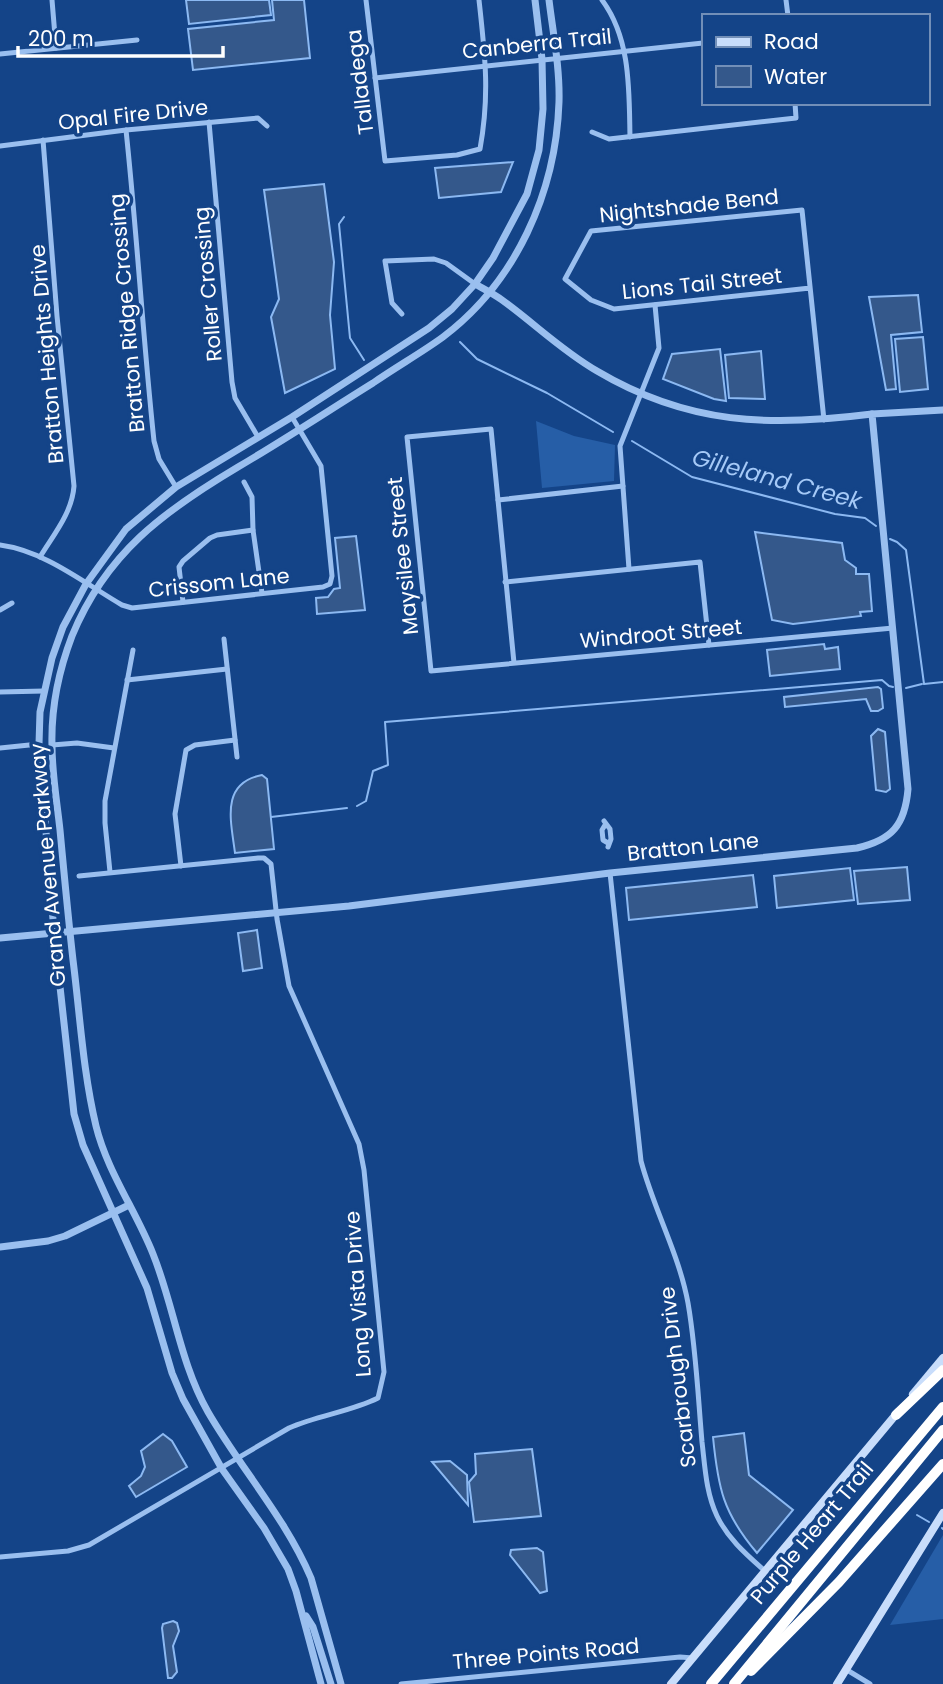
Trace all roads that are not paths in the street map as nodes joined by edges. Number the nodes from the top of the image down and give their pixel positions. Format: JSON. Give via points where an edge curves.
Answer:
{"nodes":[{"id":1,"x":52,"y":0,"type":"edge"},
{"id":2,"x":366,"y":0,"type":"edge"},
{"id":3,"x":478,"y":0,"type":"edge"},
{"id":4,"x":535,"y":0,"type":"edge"},
{"id":5,"x":549,"y":0,"type":"edge"},
{"id":6,"x":602,"y":0,"type":"edge"},
{"id":7,"x":137,"y":40,"type":"dead end"},
{"id":8,"x":702,"y":43,"type":"edge"},
{"id":9,"x":56,"y":48,"type":"junction"},
{"id":10,"x":624,"y":51,"type":"junction"},
{"id":11,"x":0,"y":54,"type":"edge"},
{"id":12,"x":542,"y":59,"type":"junction"},
{"id":13,"x":556,"y":59,"type":"junction"},
{"id":14,"x":486,"y":65,"type":"junction"},
{"id":15,"x":375,"y":78,"type":"junction"},
{"id":16,"x":795,"y":105,"type":"edge"},
{"id":17,"x":209,"y":122,"type":"junction"},
{"id":18,"x":267,"y":126,"type":"dead end"},
{"id":19,"x":126,"y":130,"type":"junction"},
{"id":20,"x":592,"y":131,"type":"dead end"},
{"id":21,"x":630,"y":137,"type":"junction"},
{"id":22,"x":43,"y":140,"type":"junction"},
{"id":23,"x":0,"y":146,"type":"edge"},
{"id":24,"x":565,"y":279,"type":"joint"},
{"id":25,"x":475,"y":284,"type":"junction"},
{"id":26,"x":810,"y":288,"type":"junction"},
{"id":27,"x":489,"y":293,"type":"junction"},
{"id":28,"x":655,"y":305,"type":"junction"},
{"id":29,"x":402,"y":314,"type":"dead end"},
{"id":30,"x":642,"y":393,"type":"junction"},
{"id":31,"x":943,"y":410,"type":"edge"},
{"id":32,"x":872,"y":414,"type":"junction"},
{"id":33,"x":292,"y":417,"type":"junction"},
{"id":34,"x":824,"y":420,"type":"junction"},
{"id":35,"x":300,"y":430,"type":"junction"},
{"id":36,"x":258,"y":437,"type":"junction"},
{"id":37,"x":244,"y":482,"type":"dead end"},
{"id":38,"x":623,"y":486,"type":"junction"},
{"id":39,"x":177,"y":487,"type":"junction"},
{"id":40,"x":498,"y":500,"type":"junction"},
{"id":41,"x":253,"y":530,"type":"junction"},
{"id":42,"x":0,"y":545,"type":"edge"},
{"id":43,"x":40,"y":557,"type":"junction"},
{"id":44,"x":629,"y":569,"type":"junction"},
{"id":45,"x":505,"y":582,"type":"junction"},
{"id":46,"x":86,"y":584,"type":"junction"},
{"id":47,"x":96,"y":590,"type":"junction"},
{"id":48,"x":262,"y":593,"type":"junction"},
{"id":49,"x":183,"y":602,"type":"junction"},
{"id":50,"x":12,"y":603,"type":"dead end"},
{"id":51,"x":0,"y":610,"type":"edge"},
{"id":52,"x":893,"y":628,"type":"junction"},
{"id":53,"x":224,"y":639,"type":"dead end"},
{"id":54,"x":709,"y":645,"type":"junction"},
{"id":55,"x":133,"y":650,"type":"dead end"},
{"id":56,"x":514,"y":663,"type":"junction"},
{"id":57,"x":227,"y":669,"type":"junction"},
{"id":58,"x":431,"y":671,"type":"joint"},
{"id":59,"x":128,"y":680,"type":"junction"},
{"id":60,"x":44,"y":691,"type":"junction"},
{"id":61,"x":0,"y":692,"type":"edge"},
{"id":62,"x":234,"y":740,"type":"junction"},
{"id":63,"x":39,"y":744,"type":"junction"},
{"id":64,"x":52,"y":745,"type":"junction"},
{"id":65,"x":0,"y":748,"type":"edge"},
{"id":66,"x":114,"y":748,"type":"junction"},
{"id":67,"x":237,"y":757,"type":"dead end"},
{"id":68,"x":605,"y":823,"type":"dead end"},
{"id":69,"x":608,"y":845,"type":"dead end"},
{"id":70,"x":181,"y":866,"type":"junction"},
{"id":71,"x":110,"y":872,"type":"junction"},
{"id":72,"x":610,"y":873,"type":"junction"},
{"id":73,"x":79,"y":876,"type":"dead end"},
{"id":74,"x":276,"y":913,"type":"junction"},
{"id":75,"x":70,"y":931,"type":"junction"},
{"id":76,"x":54,"y":932,"type":"junction"},
{"id":77,"x":0,"y":938,"type":"edge"},
{"id":78,"x":129,"y":1205,"type":"junction"},
{"id":79,"x":113,"y":1213,"type":"junction"},
{"id":80,"x":0,"y":1247,"type":"edge"},
{"id":81,"x":943,"y":1358,"type":"edge"},
{"id":82,"x":943,"y":1370,"type":"edge"},
{"id":83,"x":943,"y":1407,"type":"edge"},
{"id":84,"x":896,"y":1415,"type":"junction"},
{"id":85,"x":943,"y":1430,"type":"edge"},
{"id":86,"x":239,"y":1458,"type":"junction"},
{"id":87,"x":943,"y":1464,"type":"edge"},
{"id":88,"x":222,"y":1469,"type":"junction"},
{"id":89,"x":943,"y":1513,"type":"edge"},
{"id":90,"x":0,"y":1558,"type":"edge"},
{"id":91,"x":766,"y":1572,"type":"junction"},
{"id":92,"x":300,"y":1606,"type":"junction"},
{"id":93,"x":693,"y":1658,"type":"junction"},
{"id":94,"x":847,"y":1670,"type":"junction"},
{"id":95,"x":321,"y":1684,"type":"edge"},
{"id":96,"x":331,"y":1684,"type":"edge"},
{"id":97,"x":341,"y":1684,"type":"edge"},
{"id":98,"x":401,"y":1684,"type":"edge"},
{"id":99,"x":671,"y":1684,"type":"edge"},
{"id":100,"x":711,"y":1684,"type":"edge"},
{"id":101,"x":736,"y":1684,"type":"edge"},
{"id":102,"x":836,"y":1684,"type":"edge"},
{"id":103,"x":870,"y":1684,"type":"edge"}],
"edges":[{"from":1,"to":9,"type":"street"},
{"from":2,"to":15,"type":"street","name":"Talladega"},
{"from":3,"to":14,"type":"street"},
{"from":4,"to":12,"type":"street","name":"Grand Avenue Parkway"},
{"from":5,"to":13,"type":"street","name":"Grand Avenue Parkway"},
{"from":6,"to":10,"type":"street","via":[[616,21]]},
{"from":7,"to":9,"type":"street"},
{"from":8,"to":10,"type":"street","name":"Canberra Trail"},
{"from":9,"to":11,"type":"street"},
{"from":10,"to":13,"type":"street","name":"Canberra Trail"},
{"from":10,"to":21,"type":"street"},
{"from":12,"to":13,"type":"street","name":"Canberra Trail"},
{"from":12,"to":14,"type":"street","name":"Canberra Trail"},
{"from":12,"to":25,"type":"street","name":"Grand Avenue Parkway","via":[[539,150],[527,194]]},
{"from":13,"to":27,"type":"street","name":"Grand Avenue Parkway","via":[[559,100],[554,157],[544,195],[528,233]]},
{"from":14,"to":15,"type":"street","name":"Canberra Trail"},
{"from":14,"to":15,"type":"street","name":"Talladega","via":[[480,149],[457,155],[385,161]]},
{"from":16,"to":21,"type":"street","via":[[796,118]]},
{"from":17,"to":18,"type":"street","name":"Opal Fire Drive","via":[[258,118]]},
{"from":17,"to":19,"type":"street","name":"Opal Fire Drive"},
{"from":17,"to":36,"type":"street","name":"Roller Crossing","via":[[235,398]]},
{"from":19,"to":22,"type":"street","name":"Opal Fire Drive"},
{"from":19,"to":39,"type":"street","name":"Bratton Ridge Crossing","via":[[154,441],[159,459]]},
{"from":20,"to":21,"type":"street","via":[[609,139]]},
{"from":22,"to":23,"type":"street","name":"Opal Fire Drive"},
{"from":22,"to":43,"type":"street","name":"Bratton Heights Drive","via":[[74,485],[66,516]]},
{"from":24,"to":26,"type":"street","name":"Nightshade Bend","via":[[591,231],[802,210]]},
{"from":24,"to":28,"type":"street","name":"Lions Tail Street","via":[[603,306]]},
{"from":25,"to":27,"type":"street"},
{"from":25,"to":29,"type":"street","via":[[434,259],[386,261],[392,303]]},
{"from":25,"to":33,"type":"street","name":"Grand Avenue Parkway","via":[[429,328]]},
{"from":26,"to":28,"type":"street","name":"Lions Tail Street"},
{"from":26,"to":34,"type":"street"},
{"from":27,"to":30,"type":"street","via":[[596,371]]},
{"from":27,"to":35,"type":"street","name":"Grand Avenue Parkway","via":[[445,335]]},
{"from":28,"to":30,"type":"street","via":[[659,348]]},
{"from":30,"to":34,"type":"street","via":[[730,418]]},
{"from":30,"to":38,"type":"street","via":[[620,446]]},
{"from":31,"to":32,"type":"street"},
{"from":32,"to":34,"type":"street"},
{"from":32,"to":52,"type":"street","name":"Bratton Lane"},
{"from":33,"to":35,"type":"street"},
{"from":33,"to":36,"type":"street","name":"Grand Avenue Parkway"},
{"from":35,"to":47,"type":"street","name":"Grand Avenue Parkway","via":[[169,510],[134,541]]},
{"from":35,"to":48,"type":"street","name":"Crissom Lane","via":[[321,466],[332,576],[330,584],[323,587]]},
{"from":36,"to":39,"type":"street","name":"Grand Avenue Parkway"},
{"from":37,"to":41,"type":"street","via":[[252,497]]},
{"from":38,"to":40,"type":"street"},
{"from":38,"to":44,"type":"street"},
{"from":39,"to":46,"type":"street","name":"Grand Avenue Parkway","via":[[126,529]]},
{"from":40,"to":45,"type":"street"},
{"from":40,"to":58,"type":"street","name":"Maysilee Street","via":[[491,429],[407,437]]},
{"from":41,"to":48,"type":"street"},
{"from":41,"to":49,"type":"street","via":[[209,538],[183,561],[179,567]]},
{"from":42,"to":43,"type":"street","name":"Crissom Lane"},
{"from":43,"to":46,"type":"street","name":"Crissom Lane"},
{"from":44,"to":45,"type":"street"},
{"from":44,"to":54,"type":"street","via":[[700,562]]},
{"from":45,"to":56,"type":"street"},
{"from":46,"to":47,"type":"street","name":"Crissom Lane"},
{"from":46,"to":60,"type":"street","name":"Grand Avenue Parkway","via":[[63,626]]},
{"from":47,"to":49,"type":"street","name":"Crissom Lane","via":[[132,608]]},
{"from":47,"to":64,"type":"street","name":"Grand Avenue Parkway","via":[[75,630],[62,670]]},
{"from":48,"to":49,"type":"street","name":"Crissom Lane"},
{"from":50,"to":51,"type":"street"},
{"from":52,"to":54,"type":"street","name":"Windroot Street"},
{"from":52,"to":72,"type":"street","name":"Bratton Lane","via":[[908,789],[907,806],[895,830],[857,848]]},
{"from":53,"to":57,"type":"street"},
{"from":54,"to":56,"type":"street","name":"Windroot Street"},
{"from":55,"to":59,"type":"street"},
{"from":56,"to":58,"type":"street","name":"Windroot Street"},
{"from":57,"to":59,"type":"street"},
{"from":57,"to":62,"type":"street"},
{"from":59,"to":66,"type":"street"},
{"from":60,"to":61,"type":"street"},
{"from":60,"to":63,"type":"street","name":"Grand Avenue Parkway"},
{"from":62,"to":67,"type":"street"},
{"from":62,"to":70,"type":"street","via":[[195,744],[187,750],[175,814]]},
{"from":63,"to":64,"type":"street"},
{"from":63,"to":65,"type":"street"},
{"from":63,"to":76,"type":"street","name":"Grand Avenue Parkway"},
{"from":64,"to":66,"type":"street"},
{"from":64,"to":75,"type":"street","name":"Grand Avenue Parkway"},
{"from":66,"to":71,"type":"street","via":[[104,823]]},
{"from":68,"to":69,"type":"street","via":[[610,829]]},
{"from":70,"to":71,"type":"street"},
{"from":70,"to":74,"type":"street","via":[[258,858],[268,861]]},
{"from":71,"to":73,"type":"street"},
{"from":72,"to":74,"type":"street","name":"Bratton Lane"},
{"from":72,"to":91,"type":"street","name":"Scarbrough Drive","via":[[641,1161],[650,1196],[678,1262],[688,1305],[707,1483],[725,1529]]},
{"from":74,"to":75,"type":"street","name":"Bratton Lane"},
{"from":74,"to":86,"type":"street","name":"Long Vista Drive","via":[[289,986],[359,1144],[384,1373],[378,1398],[358,1408],[312,1418]]},
{"from":75,"to":76,"type":"street","name":"Bratton Lane"},
{"from":75,"to":78,"type":"street","name":"Grand Avenue Parkway","via":[[92,1108],[104,1153]]},
{"from":76,"to":77,"type":"street","name":"Bratton Lane"},
{"from":76,"to":79,"type":"street","name":"Grand Avenue Parkway","via":[[74,1114]]},
{"from":78,"to":79,"type":"street"},
{"from":78,"to":86,"type":"street","name":"Grand Avenue Parkway","via":[[157,1265],[198,1391]]},
{"from":79,"to":80,"type":"street","via":[[65,1236]]},
{"from":79,"to":88,"type":"street","name":"Grand Avenue Parkway","via":[[147,1287],[183,1399]]},
{"from":81,"to":84,"type":"main road"},
{"from":82,"to":84,"type":"highway"},
{"from":83,"to":100,"type":"highway","name":"Purple Heart Trail"},
{"from":84,"to":91,"type":"main road"},
{"from":85,"to":101,"type":"highway","name":"Purple Heart Trail"},
{"from":86,"to":88,"type":"street","name":"Long Vista Drive"},
{"from":86,"to":97,"type":"street","name":"Grand Avenue Parkway","via":[[304,1562]]},
{"from":87,"to":101,"type":"highway","via":[[839,1582]]},
{"from":88,"to":90,"type":"street","name":"Long Vista Drive","via":[[89,1545]]},
{"from":88,"to":92,"type":"street","name":"Grand Avenue Parkway","via":[[275,1546]]},
{"from":89,"to":94,"type":"main road"},
{"from":91,"to":93,"type":"main road"},
{"from":92,"to":95,"type":"street","name":"Grand Avenue Parkway"},
{"from":92,"to":96,"type":"street","via":[[313,1628]]},
{"from":93,"to":98,"type":"street","name":"Three Points Road"},
{"from":93,"to":99,"type":"main road"},
{"from":94,"to":102,"type":"main road"},
{"from":94,"to":103,"type":"street"}]}
